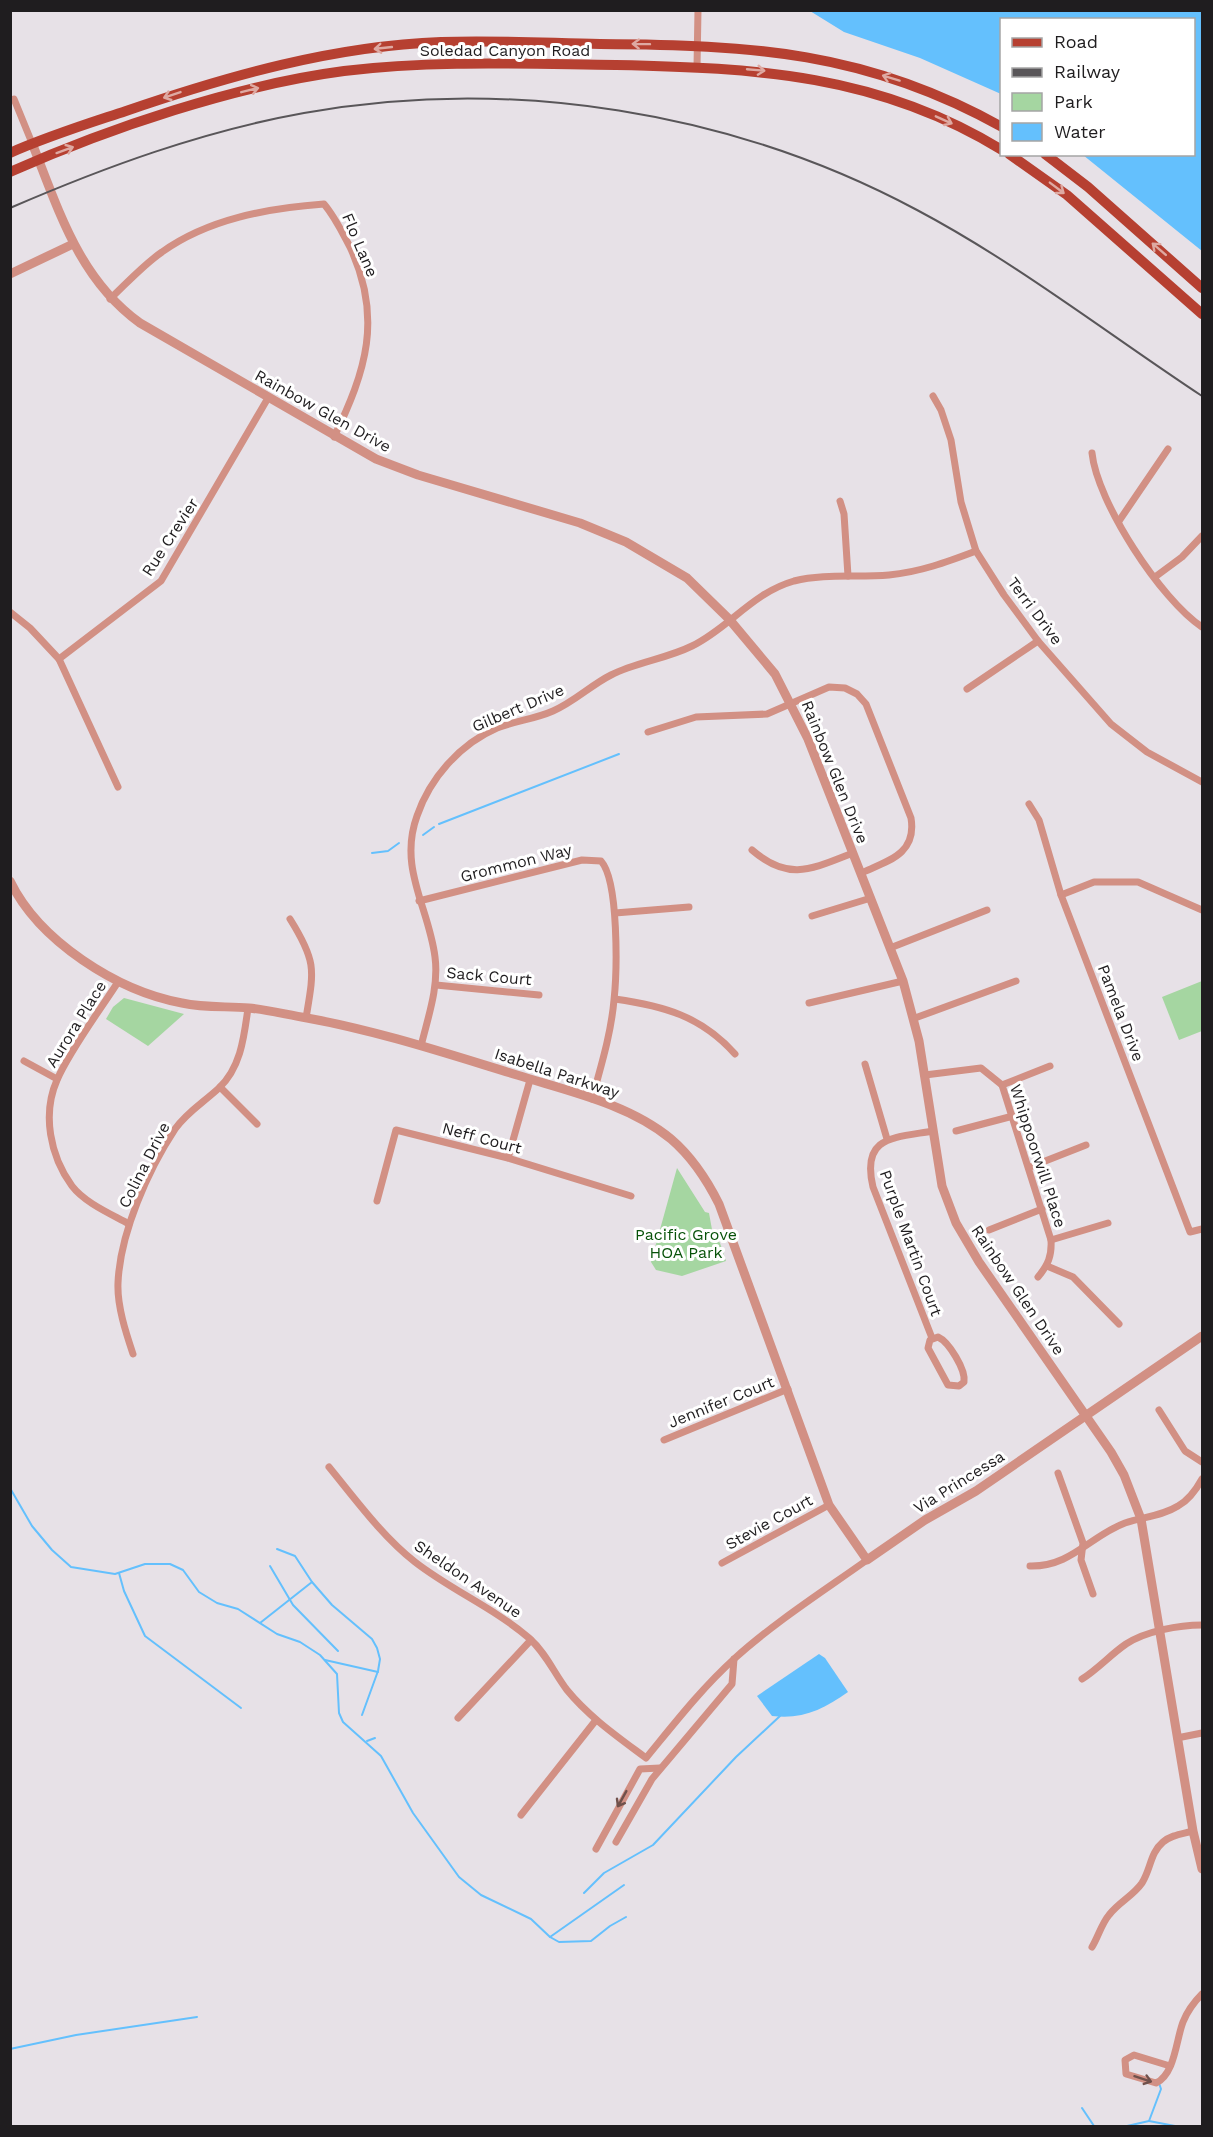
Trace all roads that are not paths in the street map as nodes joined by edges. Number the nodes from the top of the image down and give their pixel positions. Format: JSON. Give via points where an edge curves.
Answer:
{"nodes":[{"id":1,"x":698,"y":10,"type":"edge"},
{"id":2,"x":699,"y":45,"type":"junction"},
{"id":3,"x":698,"y":67,"type":"junction"},
{"id":4,"x":14,"y":99,"type":"dead end"},
{"id":5,"x":1000,"y":126,"type":"edge"},
{"id":6,"x":32,"y":143,"type":"junction"},
{"id":7,"x":1000,"y":149,"type":"edge"},
{"id":8,"x":10,"y":153,"type":"edge"},
{"id":9,"x":1012,"y":156,"type":"edge"},
{"id":10,"x":1048,"y":156,"type":"edge"},
{"id":11,"x":38,"y":160,"type":"junction"},
{"id":12,"x":10,"y":172,"type":"edge"},
{"id":13,"x":73,"y":244,"type":"junction"},
{"id":14,"x":10,"y":274,"type":"edge"},
{"id":15,"x":1203,"y":288,"type":"edge"},
{"id":16,"x":110,"y":299,"type":"junction"},
{"id":17,"x":1203,"y":314,"type":"edge"},
{"id":18,"x":933,"y":396,"type":"dead end"},
{"id":19,"x":268,"y":398,"type":"junction"},
{"id":20,"x":334,"y":437,"type":"junction"},
{"id":21,"x":1168,"y":449,"type":"dead end"},
{"id":22,"x":1092,"y":453,"type":"dead end"},
{"id":23,"x":840,"y":501,"type":"dead end"},
{"id":24,"x":1119,"y":521,"type":"junction"},
{"id":25,"x":1203,"y":536,"type":"edge"},
{"id":26,"x":976,"y":552,"type":"junction"},
{"id":27,"x":848,"y":576,"type":"junction"},
{"id":28,"x":1155,"y":578,"type":"junction"},
{"id":29,"x":10,"y":612,"type":"edge"},
{"id":30,"x":729,"y":619,"type":"junction"},
{"id":31,"x":1203,"y":627,"type":"edge"},
{"id":32,"x":1038,"y":641,"type":"junction"},
{"id":33,"x":59,"y":659,"type":"junction"},
{"id":34,"x":967,"y":689,"type":"dead end"},
{"id":35,"x":792,"y":704,"type":"junction"},
{"id":36,"x":648,"y":732,"type":"dead end"},
{"id":37,"x":1203,"y":782,"type":"edge"},
{"id":38,"x":118,"y":787,"type":"dead end"},
{"id":39,"x":1029,"y":804,"type":"dead end"},
{"id":40,"x":752,"y":850,"type":"dead end"},
{"id":41,"x":853,"y":853,"type":"junction"},
{"id":42,"x":861,"y":873,"type":"junction"},
{"id":43,"x":10,"y":881,"type":"edge"},
{"id":44,"x":1061,"y":895,"type":"junction"},
{"id":45,"x":870,"y":898,"type":"junction"},
{"id":46,"x":419,"y":901,"type":"junction"},
{"id":47,"x":689,"y":907,"type":"dead end"},
{"id":48,"x":987,"y":910,"type":"dead end"},
{"id":49,"x":1203,"y":910,"type":"edge"},
{"id":50,"x":615,"y":913,"type":"junction"},
{"id":51,"x":812,"y":916,"type":"dead end"},
{"id":52,"x":290,"y":919,"type":"dead end"},
{"id":53,"x":890,"y":948,"type":"junction"},
{"id":54,"x":903,"y":981,"type":"junction"},
{"id":55,"x":1016,"y":981,"type":"dead end"},
{"id":56,"x":118,"y":982,"type":"junction"},
{"id":57,"x":436,"y":985,"type":"junction"},
{"id":58,"x":539,"y":995,"type":"dead end"},
{"id":59,"x":615,"y":999,"type":"junction"},
{"id":60,"x":809,"y":1003,"type":"dead end"},
{"id":61,"x":248,"y":1008,"type":"junction"},
{"id":62,"x":306,"y":1018,"type":"junction"},
{"id":63,"x":915,"y":1018,"type":"junction"},
{"id":64,"x":421,"y":1046,"type":"junction"},
{"id":65,"x":735,"y":1054,"type":"dead end"},
{"id":66,"x":24,"y":1061,"type":"dead end"},
{"id":67,"x":865,"y":1064,"type":"dead end"},
{"id":68,"x":1050,"y":1066,"type":"dead end"},
{"id":69,"x":925,"y":1075,"type":"junction"},
{"id":70,"x":57,"y":1079,"type":"junction"},
{"id":71,"x":530,"y":1080,"type":"junction"},
{"id":72,"x":1002,"y":1084,"type":"junction"},
{"id":73,"x":220,"y":1087,"type":"junction"},
{"id":74,"x":592,"y":1099,"type":"junction"},
{"id":75,"x":1013,"y":1116,"type":"junction"},
{"id":76,"x":257,"y":1124,"type":"dead end"},
{"id":77,"x":933,"y":1131,"type":"junction"},
{"id":78,"x":956,"y":1131,"type":"dead end"},
{"id":79,"x":887,"y":1139,"type":"junction"},
{"id":80,"x":1086,"y":1145,"type":"dead end"},
{"id":81,"x":508,"y":1158,"type":"junction"},
{"id":82,"x":1030,"y":1167,"type":"junction"},
{"id":83,"x":631,"y":1196,"type":"dead end"},
{"id":84,"x":377,"y":1201,"type":"dead end"},
{"id":85,"x":1042,"y":1209,"type":"junction"},
{"id":86,"x":1108,"y":1223,"type":"dead end"},
{"id":87,"x":129,"y":1224,"type":"junction"},
{"id":88,"x":1203,"y":1229,"type":"edge"},
{"id":89,"x":989,"y":1230,"type":"dead end"},
{"id":90,"x":1051,"y":1240,"type":"junction"},
{"id":91,"x":1047,"y":1266,"type":"junction"},
{"id":92,"x":1038,"y":1277,"type":"dead end"},
{"id":93,"x":1119,"y":1324,"type":"dead end"},
{"id":94,"x":1203,"y":1336,"type":"edge"},
{"id":95,"x":932,"y":1338,"type":"junction"},
{"id":96,"x":133,"y":1354,"type":"dead end"},
{"id":97,"x":788,"y":1389,"type":"junction"},
{"id":98,"x":1159,"y":1410,"type":"dead end"},
{"id":99,"x":1086,"y":1417,"type":"junction"},
{"id":100,"x":664,"y":1440,"type":"dead end"},
{"id":101,"x":1203,"y":1462,"type":"edge"},
{"id":102,"x":329,"y":1467,"type":"dead end"},
{"id":103,"x":1058,"y":1473,"type":"dead end"},
{"id":104,"x":1203,"y":1479,"type":"edge"},
{"id":105,"x":830,"y":1505,"type":"junction"},
{"id":106,"x":1141,"y":1519,"type":"junction"},
{"id":107,"x":1082,"y":1550,"type":"junction"},
{"id":108,"x":867,"y":1560,"type":"junction"},
{"id":109,"x":722,"y":1563,"type":"dead end"},
{"id":110,"x":1030,"y":1566,"type":"dead end"},
{"id":111,"x":1093,"y":1594,"type":"dead end"},
{"id":112,"x":1203,"y":1625,"type":"edge"},
{"id":113,"x":1160,"y":1631,"type":"junction"},
{"id":114,"x":531,"y":1640,"type":"junction"},
{"id":115,"x":734,"y":1659,"type":"junction"},
{"id":116,"x":1082,"y":1679,"type":"dead end"},
{"id":117,"x":458,"y":1718,"type":"dead end"},
{"id":118,"x":596,"y":1720,"type":"junction"},
{"id":119,"x":1203,"y":1733,"type":"edge"},
{"id":120,"x":1177,"y":1738,"type":"junction"},
{"id":121,"x":646,"y":1758,"type":"joint"},
{"id":122,"x":660,"y":1768,"type":"junction"},
{"id":123,"x":522,"y":1815,"type":"dead end"},
{"id":124,"x":1193,"y":1832,"type":"junction"},
{"id":125,"x":616,"y":1842,"type":"dead end"},
{"id":126,"x":596,"y":1848,"type":"dead end"},
{"id":127,"x":1203,"y":1869,"type":"edge"},
{"id":128,"x":1092,"y":1947,"type":"dead end"},
{"id":129,"x":1203,"y":1994,"type":"edge"},
{"id":130,"x":1170,"y":2066,"type":"junction"}],
"edges":[{"from":1,"to":2,"type":"street"},
{"from":2,"to":3,"type":"street"},
{"from":5,"to":2,"type":"main road","name":"Soledad Canyon Road","one_way":true,"via":[[940,96],[858,68],[773,51]]},
{"from":2,"to":6,"type":"main road","name":"Soledad Canyon Road","one_way":true,"via":[[440,42],[339,52],[250,71]]},
{"from":3,"to":7,"type":"main road","name":"Soledad Canyon Road","one_way":true,"via":[[787,74],[870,92],[948,121]]},
{"from":11,"to":3,"type":"main road","name":"Soledad Canyon Road","one_way":true,"via":[[188,107],[251,89],[344,71],[441,63]]},
{"from":4,"to":6,"type":"street","name":"Rainbow Glen Drive"},
{"from":6,"to":8,"type":"main road","name":"Soledad Canyon Road"},
{"from":6,"to":11,"type":"street","name":"Rainbow Glen Drive"},
{"from":9,"to":17,"type":"main road","one_way":true,"via":[[1067,195]]},
{"from":15,"to":10,"type":"main road","one_way":true},
{"from":11,"to":12,"type":"main road","name":"Soledad Canyon Road"},
{"from":11,"to":13,"type":"street","name":"Rainbow Glen Drive"},
{"from":13,"to":14,"type":"street"},
{"from":13,"to":16,"type":"street","name":"Rainbow Glen Drive"},
{"from":16,"to":19,"type":"street","name":"Rainbow Glen Drive","via":[[145,327]]},
{"from":16,"to":20,"type":"street","name":"Flo Lane","via":[[161,252],[198,231],[239,217],[324,204],[333,213],[355,259],[368,317],[362,374]]},
{"from":18,"to":26,"type":"street","name":"Terri Drive","via":[[951,441],[961,502]]},
{"from":19,"to":20,"type":"street","name":"Rainbow Glen Drive"},
{"from":19,"to":33,"type":"street","name":"Rue Crevier","via":[[161,581]]},
{"from":20,"to":30,"type":"street","name":"Rainbow Glen Drive","via":[[418,475],[580,523],[626,542],[687,578]]},
{"from":21,"to":24,"type":"street"},
{"from":22,"to":24,"type":"street","via":[[1094,468]]},
{"from":23,"to":27,"type":"street"},
{"from":24,"to":28,"type":"street"},
{"from":25,"to":28,"type":"street"},
{"from":26,"to":27,"type":"street","name":"Gilbert Drive","via":[[916,571]]},
{"from":26,"to":32,"type":"street","name":"Terri Drive"},
{"from":27,"to":30,"type":"street","name":"Gilbert Drive","via":[[813,578],[777,587]]},
{"from":28,"to":31,"type":"street"},
{"from":29,"to":33,"type":"street"},
{"from":30,"to":35,"type":"street","name":"Rainbow Glen Drive","via":[[775,674]]},
{"from":30,"to":46,"type":"street","name":"Gilbert Drive","via":[[695,645],[610,675],[565,706],[499,727],[464,748],[425,794],[416,818],[411,844],[412,874]]},
{"from":32,"to":34,"type":"street"},
{"from":32,"to":37,"type":"street","name":"Terri Drive","via":[[1111,724],[1147,752]]},
{"from":33,"to":38,"type":"street"},
{"from":35,"to":36,"type":"street","via":[[767,714],[696,717]]},
{"from":35,"to":41,"type":"street","name":"Rainbow Glen Drive"},
{"from":35,"to":42,"type":"street","via":[[829,687],[851,691],[866,705],[913,831],[901,853]]},
{"from":39,"to":44,"type":"street","name":"Pamela Drive","via":[[1039,820]]},
{"from":40,"to":41,"type":"street","via":[[780,869],[801,870]]},
{"from":41,"to":42,"type":"street","name":"Rainbow Glen Drive"},
{"from":42,"to":45,"type":"street","name":"Rainbow Glen Drive"},
{"from":43,"to":56,"type":"street","name":"Isabella Parkway","via":[[37,922]]},
{"from":44,"to":49,"type":"street","via":[[1094,882],[1138,882]]},
{"from":44,"to":88,"type":"street","name":"Pamela Drive","via":[[1190,1232]]},
{"from":45,"to":51,"type":"street"},
{"from":45,"to":53,"type":"street","name":"Rainbow Glen Drive"},
{"from":46,"to":50,"type":"street","name":"Grommon Way","via":[[593,859],[606,867]]},
{"from":46,"to":57,"type":"street","name":"Gilbert Drive","via":[[435,957]]},
{"from":47,"to":50,"type":"street"},
{"from":48,"to":53,"type":"street"},
{"from":50,"to":59,"type":"street","name":"Grommon Way"},
{"from":52,"to":62,"type":"street","via":[[308,951],[314,972]]},
{"from":53,"to":54,"type":"street","name":"Rainbow Glen Drive"},
{"from":54,"to":60,"type":"street"},
{"from":54,"to":63,"type":"street","name":"Rainbow Glen Drive"},
{"from":55,"to":63,"type":"street"},
{"from":56,"to":61,"type":"street","name":"Isabella Parkway","via":[[179,1003]]},
{"from":56,"to":70,"type":"street","name":"Aurora Place"},
{"from":57,"to":58,"type":"street","name":"Sack Court"},
{"from":57,"to":64,"type":"street","name":"Gilbert Drive"},
{"from":59,"to":65,"type":"street","via":[[650,1004],[686,1016],[718,1035]]},
{"from":59,"to":74,"type":"street","name":"Grommon Way"},
{"from":61,"to":62,"type":"street","name":"Isabella Parkway"},
{"from":61,"to":73,"type":"street","name":"Colina Drive","via":[[242,1051]]},
{"from":62,"to":64,"type":"street","name":"Isabella Parkway"},
{"from":63,"to":69,"type":"street","name":"Rainbow Glen Drive"},
{"from":64,"to":71,"type":"street","name":"Isabella Parkway"},
{"from":66,"to":70,"type":"street"},
{"from":67,"to":79,"type":"street"},
{"from":68,"to":72,"type":"street"},
{"from":69,"to":72,"type":"street","name":"Whippoorwill Place","via":[[981,1068]]},
{"from":69,"to":77,"type":"street","name":"Rainbow Glen Drive"},
{"from":70,"to":87,"type":"street","name":"Aurora Place","via":[[50,1101],[49,1126],[57,1157],[72,1187]]},
{"from":71,"to":74,"type":"street","name":"Isabella Parkway"},
{"from":71,"to":81,"type":"street"},
{"from":72,"to":75,"type":"street","name":"Whippoorwill Place"},
{"from":73,"to":76,"type":"street"},
{"from":73,"to":87,"type":"street","name":"Colina Drive","via":[[176,1128]]},
{"from":74,"to":97,"type":"street","name":"Isabella Parkway","via":[[631,1114],[670,1138],[707,1181],[730,1230]]},
{"from":75,"to":78,"type":"street"},
{"from":75,"to":82,"type":"street","name":"Whippoorwill Place"},
{"from":77,"to":79,"type":"street"},
{"from":77,"to":99,"type":"street","name":"Rainbow Glen Drive","via":[[942,1186],[961,1233]]},
{"from":79,"to":95,"type":"street","name":"Purple Martin Court","via":[[871,1156],[873,1187]]},
{"from":80,"to":82,"type":"street"},
{"from":81,"to":83,"type":"street","name":"Neff Court"},
{"from":81,"to":84,"type":"street","name":"Neff Court","via":[[396,1130]]},
{"from":82,"to":85,"type":"street","name":"Whippoorwill Place"},
{"from":85,"to":89,"type":"street"},
{"from":85,"to":90,"type":"street","name":"Whippoorwill Place"},
{"from":86,"to":90,"type":"street"},
{"from":87,"to":96,"type":"street","name":"Colina Drive","via":[[118,1284]]},
{"from":90,"to":91,"type":"street","name":"Whippoorwill Place","via":[[1052,1254]]},
{"from":91,"to":92,"type":"street"},
{"from":91,"to":93,"type":"street","via":[[1073,1277]]},
{"from":94,"to":99,"type":"street","name":"Via Princessa"},
{"from":95,"to":95,"type":"street","name":"Purple Martin Court","via":[[928,1348],[946,1382],[950,1387],[959,1386],[964,1382],[963,1373],[944,1339]]},
{"from":97,"to":100,"type":"street","name":"Jennifer Court"},
{"from":97,"to":105,"type":"street","name":"Isabella Parkway"},
{"from":98,"to":101,"type":"street","via":[[1185,1451]]},
{"from":99,"to":106,"type":"street","name":"Rainbow Glen Drive","via":[[1124,1475]]},
{"from":99,"to":108,"type":"street","name":"Via Princessa"},
{"from":102,"to":114,"type":"street","name":"Sheldon Avenue","via":[[384,1534],[416,1563],[494,1610]]},
{"from":103,"to":107,"type":"street","via":[[1083,1543]]},
{"from":104,"to":106,"type":"street","via":[[1187,1501]]},
{"from":105,"to":108,"type":"street","name":"Isabella Parkway"},
{"from":105,"to":109,"type":"street","name":"Stevie Court"},
{"from":106,"to":107,"type":"street","via":[[1114,1528]]},
{"from":106,"to":113,"type":"street","name":"Rainbow Glen Drive"},
{"from":107,"to":110,"type":"street","via":[[1047,1567]]},
{"from":107,"to":111,"type":"street"},
{"from":108,"to":115,"type":"street","name":"Via Princessa"},
{"from":112,"to":113,"type":"street"},
{"from":113,"to":116,"type":"street","via":[[1127,1644]]},
{"from":113,"to":120,"type":"street","name":"Rainbow Glen Drive"},
{"from":114,"to":117,"type":"street"},
{"from":114,"to":118,"type":"street","name":"Sheldon Avenue"},
{"from":115,"to":121,"type":"street","name":"Via Princessa","via":[[688,1705]]},
{"from":115,"to":122,"type":"street","via":[[734,1676],[728,1690]]},
{"from":118,"to":121,"type":"street","name":"Sheldon Avenue"},
{"from":118,"to":123,"type":"street"},
{"from":119,"to":120,"type":"street"},
{"from":120,"to":124,"type":"street","name":"Rainbow Glen Drive"},
{"from":122,"to":125,"type":"street"},
{"from":122,"to":126,"type":"street","one_way":true,"via":[[640,1769]]},
{"from":124,"to":127,"type":"street","name":"Rainbow Glen Drive"},
{"from":124,"to":128,"type":"street","via":[[1174,1835],[1163,1842],[1154,1853],[1149,1872],[1138,1888],[1107,1916]]},
{"from":129,"to":130,"type":"street","via":[[1184,2021]]},
{"from":130,"to":130,"type":"street","one_way":true,"via":[[1134,2055],[1125,2060],[1124,2067],[1126,2074],[1156,2083],[1162,2081]]}]}
